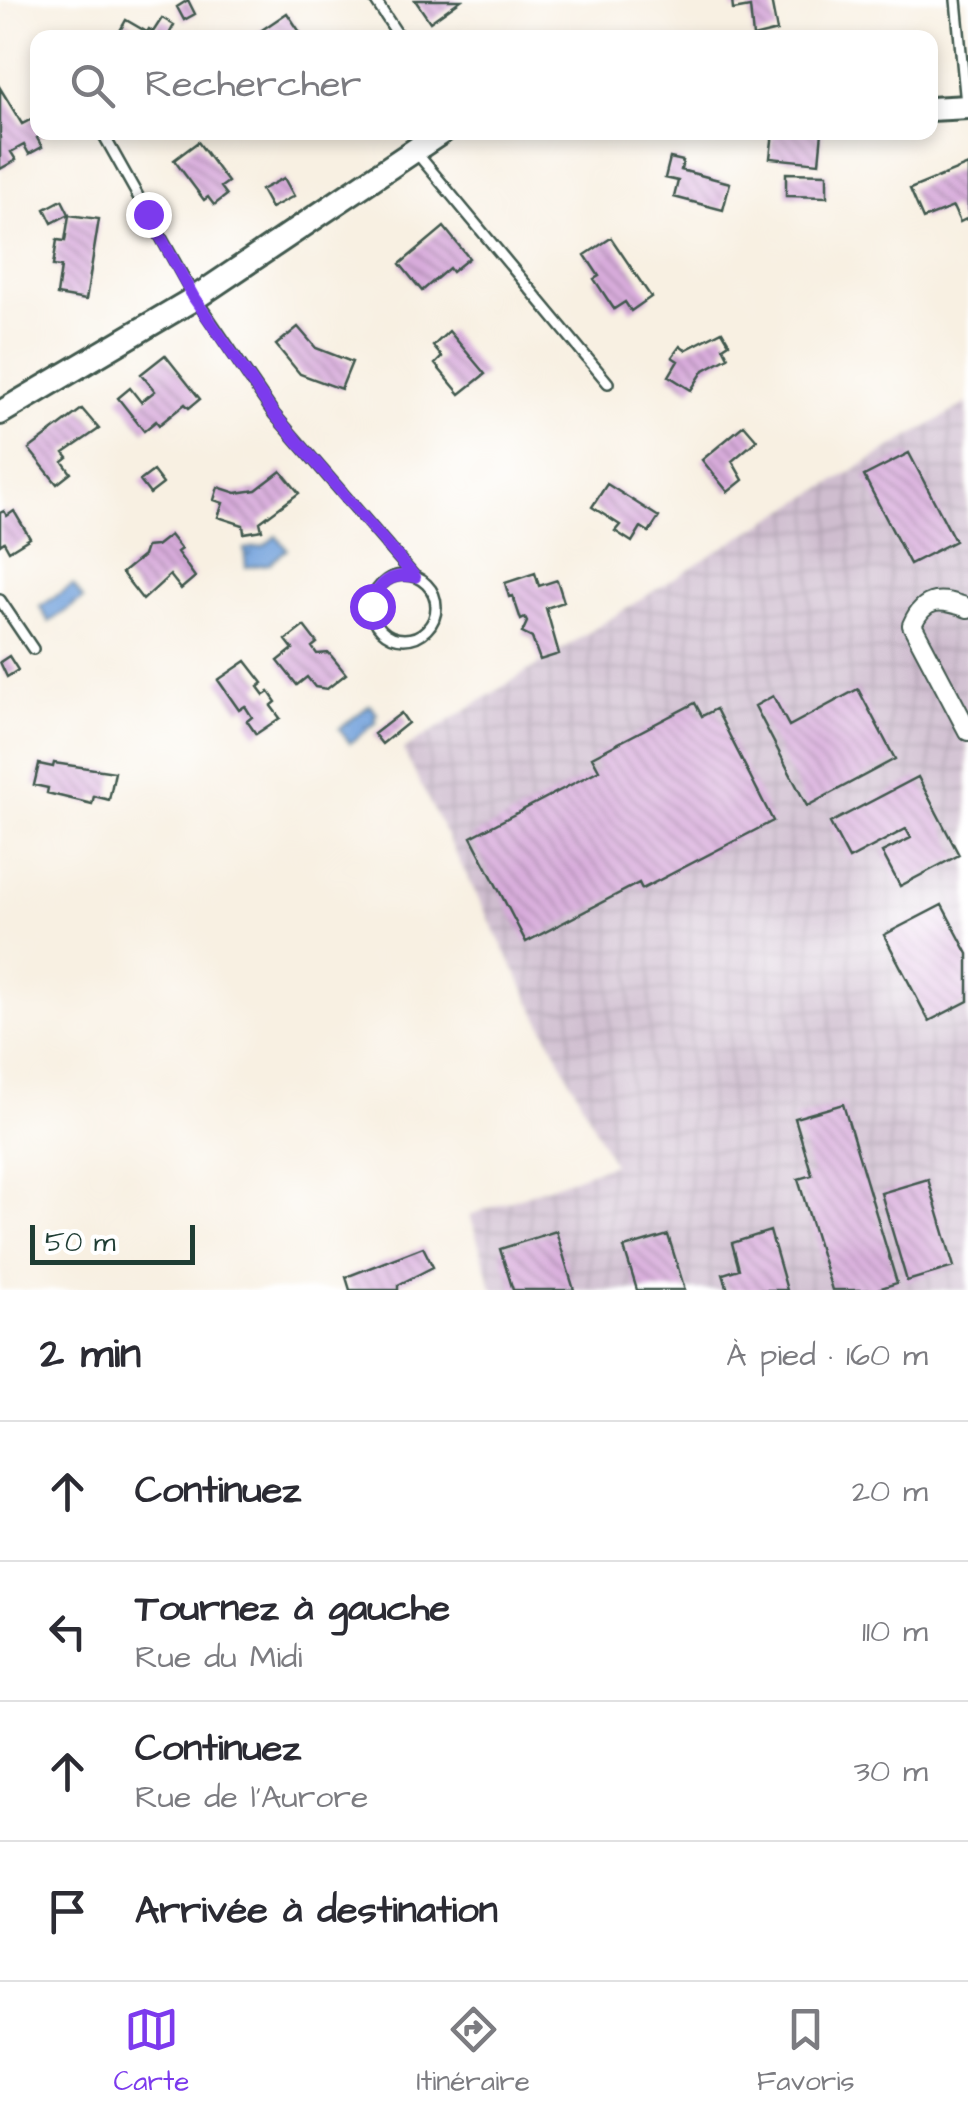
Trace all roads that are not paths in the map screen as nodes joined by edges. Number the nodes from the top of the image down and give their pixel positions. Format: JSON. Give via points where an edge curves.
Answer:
{"nodes":[{"id":1,"x":374,"y":0,"type":"edge"},
{"id":2,"x":956,"y":0,"type":"edge"},
{"id":3,"x":395,"y":30,"type":"edge"},
{"id":4,"x":967,"y":107,"type":"edge"},
{"id":5,"x":938,"y":109,"type":"edge"},
{"id":6,"x":106,"y":140,"type":"edge"},
{"id":7,"x":430,"y":140,"type":"edge"},
{"id":8,"x":414,"y":151,"type":"junction"},
{"id":9,"x":194,"y":298,"type":"junction"},
{"id":10,"x":608,"y":384,"type":"dead end"},
{"id":11,"x":0,"y":413,"type":"edge"},
{"id":12,"x":415,"y":577,"type":"junction"},
{"id":13,"x":0,"y":600,"type":"edge"},
{"id":14,"x":968,"y":608,"type":"edge"},
{"id":15,"x":33,"y":648,"type":"dead end"},
{"id":16,"x":968,"y":731,"type":"edge"}],
"edges":[{"from":1,"to":3,"type":"lane"},
{"from":2,"to":4,"type":"lane"},
{"from":4,"to":5,"type":"street"},
{"from":6,"to":9,"type":"lane"},
{"from":7,"to":8,"type":"street"},
{"from":8,"to":9,"type":"street"},
{"from":8,"to":10,"type":"lane"},
{"from":9,"to":11,"type":"street"},
{"from":9,"to":12,"type":"lane","via":[[274,414]]},
{"from":12,"to":12,"type":"lane","via":[[387,580],[374,594],[377,624],[398,638],[420,634],[432,622],[431,591]]},
{"from":13,"to":15,"type":"lane"},
{"from":14,"to":16,"type":"street","via":[[944,600],[927,604],[912,625]]}]}
